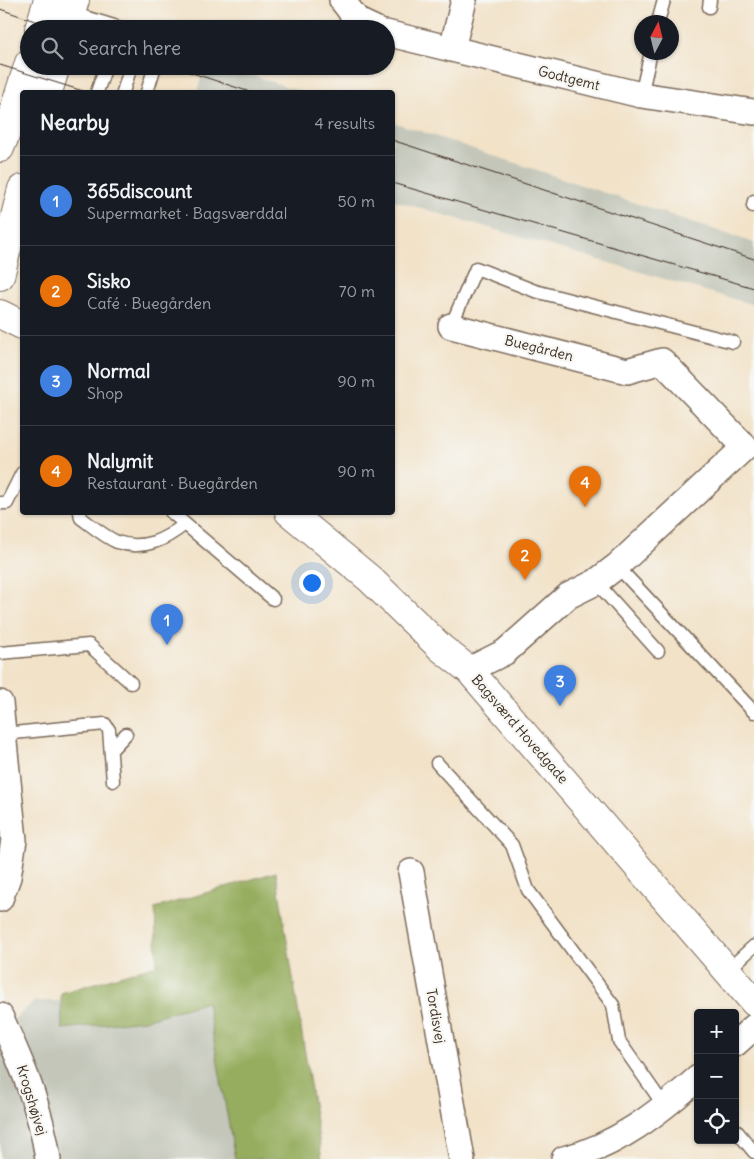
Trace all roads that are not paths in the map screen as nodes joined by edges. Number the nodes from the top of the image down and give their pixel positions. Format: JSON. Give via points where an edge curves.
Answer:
{"nodes":[{"id":1,"x":342,"y":0,"type":"edge"},
{"id":2,"x":464,"y":0,"type":"edge"},
{"id":3,"x":664,"y":0,"type":"edge"},
{"id":4,"x":58,"y":13,"type":"edge"},
{"id":5,"x":660,"y":15,"type":"edge"},
{"id":6,"x":85,"y":20,"type":"edge"},
{"id":7,"x":357,"y":20,"type":"edge"},
{"id":8,"x":395,"y":35,"type":"edge"},
{"id":9,"x":452,"y":49,"type":"junction"},
{"id":10,"x":649,"y":60,"type":"edge"},
{"id":11,"x":26,"y":75,"type":"edge"},
{"id":12,"x":53,"y":75,"type":"edge"},
{"id":13,"x":103,"y":75,"type":"edge"},
{"id":14,"x":128,"y":75,"type":"edge"},
{"id":15,"x":153,"y":75,"type":"edge"},
{"id":16,"x":22,"y":90,"type":"edge"},
{"id":17,"x":49,"y":90,"type":"edge"},
{"id":18,"x":98,"y":90,"type":"edge"},
{"id":19,"x":124,"y":90,"type":"edge"},
{"id":20,"x":148,"y":90,"type":"edge"},
{"id":21,"x":641,"y":95,"type":"junction"},
{"id":22,"x":20,"y":96,"type":"edge"},
{"id":23,"x":754,"y":112,"type":"edge"},
{"id":24,"x":10,"y":134,"type":"edge"},
{"id":25,"x":20,"y":198,"type":"edge"},
{"id":26,"x":0,"y":276,"type":"edge"},
{"id":27,"x":0,"y":314,"type":"edge"},
{"id":28,"x":20,"y":324,"type":"edge"},
{"id":29,"x":451,"y":326,"type":"joint"},
{"id":30,"x":733,"y":342,"type":"dead end"},
{"id":31,"x":20,"y":477,"type":"edge"},
{"id":32,"x":0,"y":504,"type":"edge"},
{"id":33,"x":80,"y":515,"type":"edge"},
{"id":34,"x":174,"y":515,"type":"edge"},
{"id":35,"x":292,"y":515,"type":"edge"},
{"id":36,"x":185,"y":524,"type":"junction"},
{"id":37,"x":617,"y":566,"type":"junction"},
{"id":38,"x":596,"y":582,"type":"junction"},
{"id":39,"x":273,"y":599,"type":"dead end"},
{"id":40,"x":658,"y":651,"type":"dead end"},
{"id":41,"x":0,"y":653,"type":"edge"},
{"id":42,"x":469,"y":670,"type":"junction"},
{"id":43,"x":131,"y":683,"type":"dead end"},
{"id":44,"x":0,"y":703,"type":"edge"},
{"id":45,"x":754,"y":712,"type":"edge"},
{"id":46,"x":3,"y":734,"type":"junction"},
{"id":47,"x":126,"y":734,"type":"dead end"},
{"id":48,"x":111,"y":750,"type":"junction"},
{"id":49,"x":437,"y":762,"type":"dead end"},
{"id":50,"x":114,"y":781,"type":"dead end"},
{"id":51,"x":411,"y":872,"type":"dead end"},
{"id":52,"x":0,"y":899,"type":"edge"},
{"id":53,"x":754,"y":946,"type":"edge"},
{"id":54,"x":728,"y":970,"type":"junction"},
{"id":55,"x":754,"y":1002,"type":"edge"},
{"id":56,"x":0,"y":1016,"type":"edge"},
{"id":57,"x":754,"y":1027,"type":"edge"},
{"id":58,"x":739,"y":1040,"type":"edge"},
{"id":59,"x":694,"y":1083,"type":"edge"},
{"id":60,"x":665,"y":1107,"type":"junction"},
{"id":61,"x":739,"y":1134,"type":"edge"},
{"id":62,"x":754,"y":1152,"type":"edge"},
{"id":63,"x":48,"y":1159,"type":"edge"},
{"id":64,"x":462,"y":1159,"type":"edge"},
{"id":65,"x":564,"y":1159,"type":"edge"}],
"edges":[{"from":1,"to":7,"type":"street"},
{"from":2,"to":9,"type":"street"},
{"from":3,"to":5,"type":"lane"},
{"from":4,"to":6,"type":"lane"},
{"from":8,"to":9,"type":"street","name":"Godtgemt"},
{"from":9,"to":21,"type":"street","name":"Godtgemt"},
{"from":10,"to":21,"type":"lane"},
{"from":11,"to":16,"type":"street"},
{"from":12,"to":17,"type":"street"},
{"from":13,"to":18,"type":"lane"},
{"from":14,"to":19,"type":"lane"},
{"from":15,"to":20,"type":"lane"},
{"from":21,"to":23,"type":"street","name":"Godtgemt"},
{"from":22,"to":24,"type":"street"},
{"from":25,"to":26,"type":"street"},
{"from":27,"to":28,"type":"street"},
{"from":29,"to":30,"type":"lane","name":"Buegården","via":[[476,268],[535,291]]},
{"from":29,"to":37,"type":"street","name":"Buegården","via":[[627,371],[662,361],[745,448]]},
{"from":31,"to":32,"type":"lane","via":[[7,502]]},
{"from":33,"to":36,"type":"lane","via":[[116,541],[142,546],[168,538]]},
{"from":34,"to":36,"type":"lane"},
{"from":35,"to":42,"type":"street","name":"Bagsværd Hovedgade","via":[[370,579],[441,648]]},
{"from":36,"to":39,"type":"lane"},
{"from":37,"to":38,"type":"street","name":"Buegården"},
{"from":37,"to":45,"type":"lane"},
{"from":38,"to":40,"type":"lane"},
{"from":38,"to":42,"type":"street","name":"Buegården","via":[[568,596],[505,652]]},
{"from":41,"to":43,"type":"lane","via":[[89,645]]},
{"from":42,"to":54,"type":"street","name":"Bagsværd Hovedgade"},
{"from":44,"to":46,"type":"street"},
{"from":46,"to":48,"type":"lane","via":[[105,724],[109,730]]},
{"from":46,"to":52,"type":"street","via":[[14,840],[8,877]]},
{"from":47,"to":48,"type":"lane"},
{"from":48,"to":50,"type":"lane"},
{"from":49,"to":60,"type":"lane","via":[[512,845],[528,890],[613,1005],[619,1041]]},
{"from":51,"to":64,"type":"street","name":"Tordisvej"},
{"from":53,"to":54,"type":"lane"},
{"from":54,"to":55,"type":"street","name":"Bagsværd Hovedgade"},
{"from":56,"to":63,"type":"street","name":"Krogshøjvej","via":[[24,1070],[40,1118]]},
{"from":57,"to":58,"type":"street"},
{"from":59,"to":60,"type":"street"},
{"from":60,"to":65,"type":"street","via":[[622,1136]]},
{"from":61,"to":62,"type":"lane"}]}
